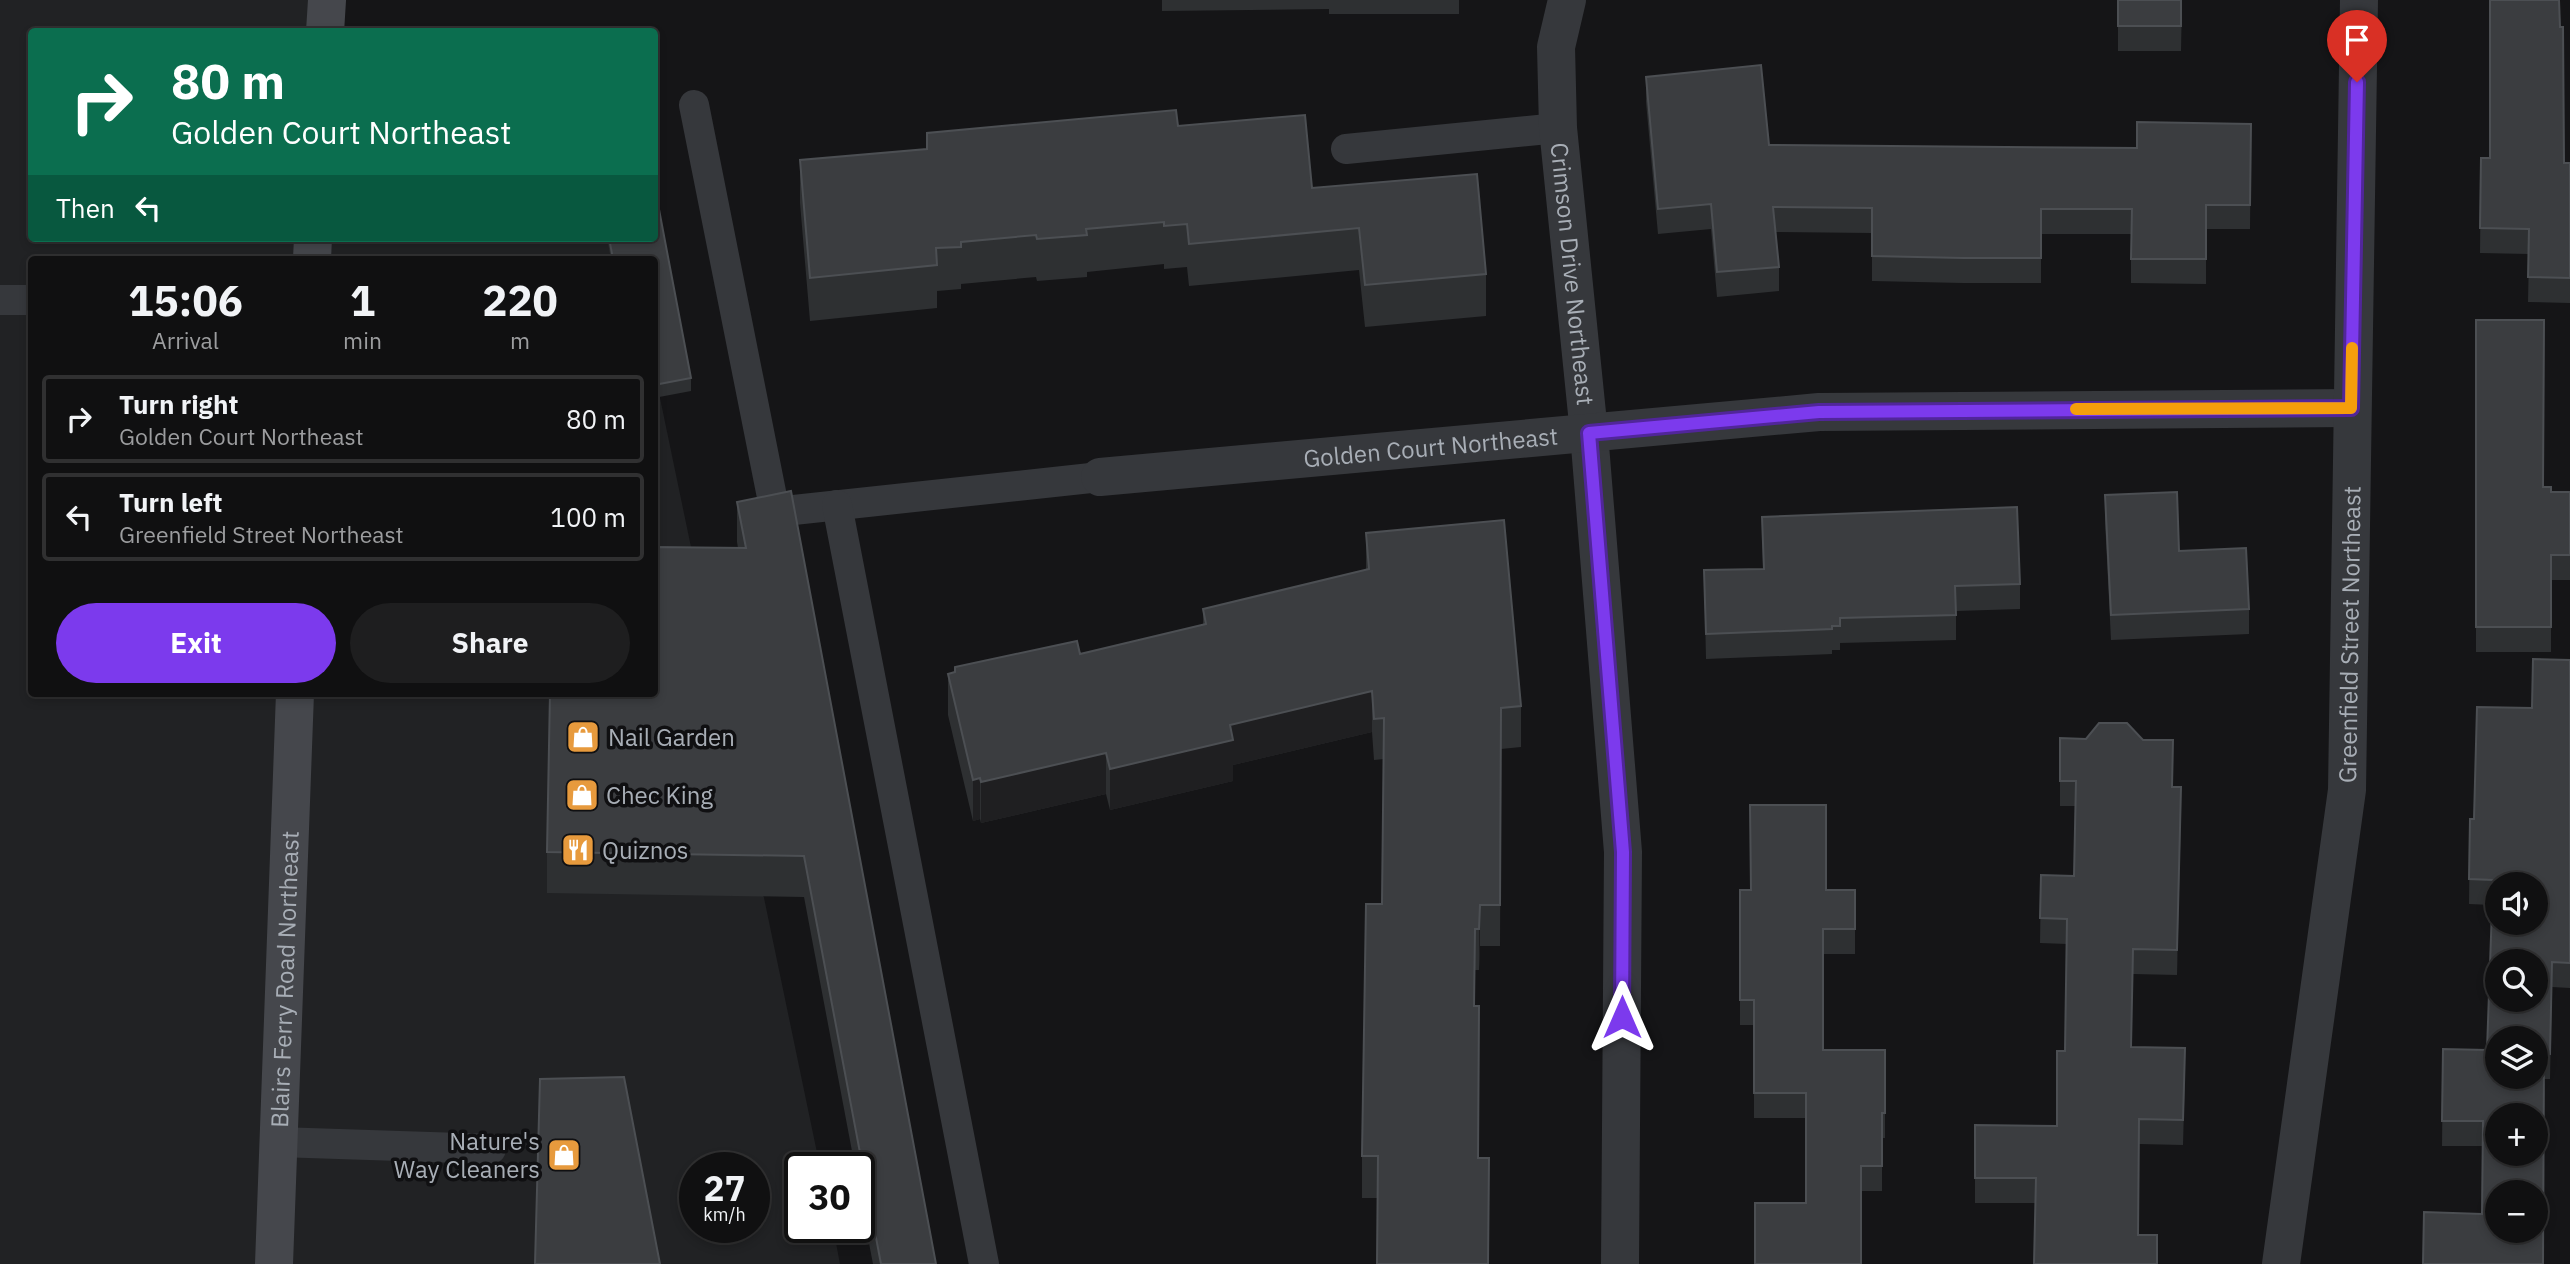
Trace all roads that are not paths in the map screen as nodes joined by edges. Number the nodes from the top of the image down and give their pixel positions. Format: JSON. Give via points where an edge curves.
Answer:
{"nodes":[{"id":1,"x":327,"y":0,"type":"edge"},
{"id":2,"x":1567,"y":0,"type":"edge"},
{"id":3,"x":2359,"y":0,"type":"edge"},
{"id":4,"x":325,"y":28,"type":"edge"},
{"id":5,"x":694,"y":105,"type":"dead end"},
{"id":6,"x":1558,"y":128,"type":"junction"},
{"id":7,"x":1346,"y":149,"type":"dead end"},
{"id":8,"x":0,"y":300,"type":"edge"},
{"id":9,"x":28,"y":300,"type":"edge"},
{"id":10,"x":2351,"y":408,"type":"junction"},
{"id":11,"x":1589,"y":433,"type":"junction"},
{"id":12,"x":1100,"y":477,"type":"joint"},
{"id":13,"x":836,"y":505,"type":"junction"},
{"id":14,"x":295,"y":697,"type":"edge"},
{"id":15,"x":278,"y":1142,"type":"junction"},
{"id":16,"x":491,"y":1149,"type":"dead end"},
{"id":17,"x":274,"y":1264,"type":"edge"},
{"id":18,"x":984,"y":1264,"type":"edge"},
{"id":19,"x":1620,"y":1264,"type":"edge"},
{"id":20,"x":2281,"y":1264,"type":"edge"}],
"edges":[{"from":1,"to":4,"type":"main road"},
{"from":2,"to":6,"type":"street","name":"Crimson Drive Northeast","via":[[1556,47]]},
{"from":3,"to":10,"type":"street","name":"Greenfield Street Northeast"},
{"from":5,"to":13,"type":"lane","via":[[775,512]]},
{"from":6,"to":7,"type":"lane"},
{"from":6,"to":11,"type":"street","name":"Crimson Drive Northeast"},
{"from":8,"to":9,"type":"lane"},
{"from":10,"to":11,"type":"street","name":"Golden Court Northeast","via":[[1819,412]]},
{"from":10,"to":20,"type":"street","name":"Greenfield Street Northeast","via":[[2347,790]]},
{"from":11,"to":12,"type":"street","name":"Golden Court Northeast"},
{"from":11,"to":19,"type":"street","name":"Crimson Drive Northeast","via":[[1623,852]]},
{"from":12,"to":13,"type":"lane"},
{"from":13,"to":18,"type":"lane"},
{"from":14,"to":15,"type":"main road","name":"Blairs Ferry Road Northeast"},
{"from":15,"to":16,"type":"lane"},
{"from":15,"to":17,"type":"main road","name":"Blairs Ferry Road Northeast"}]}
